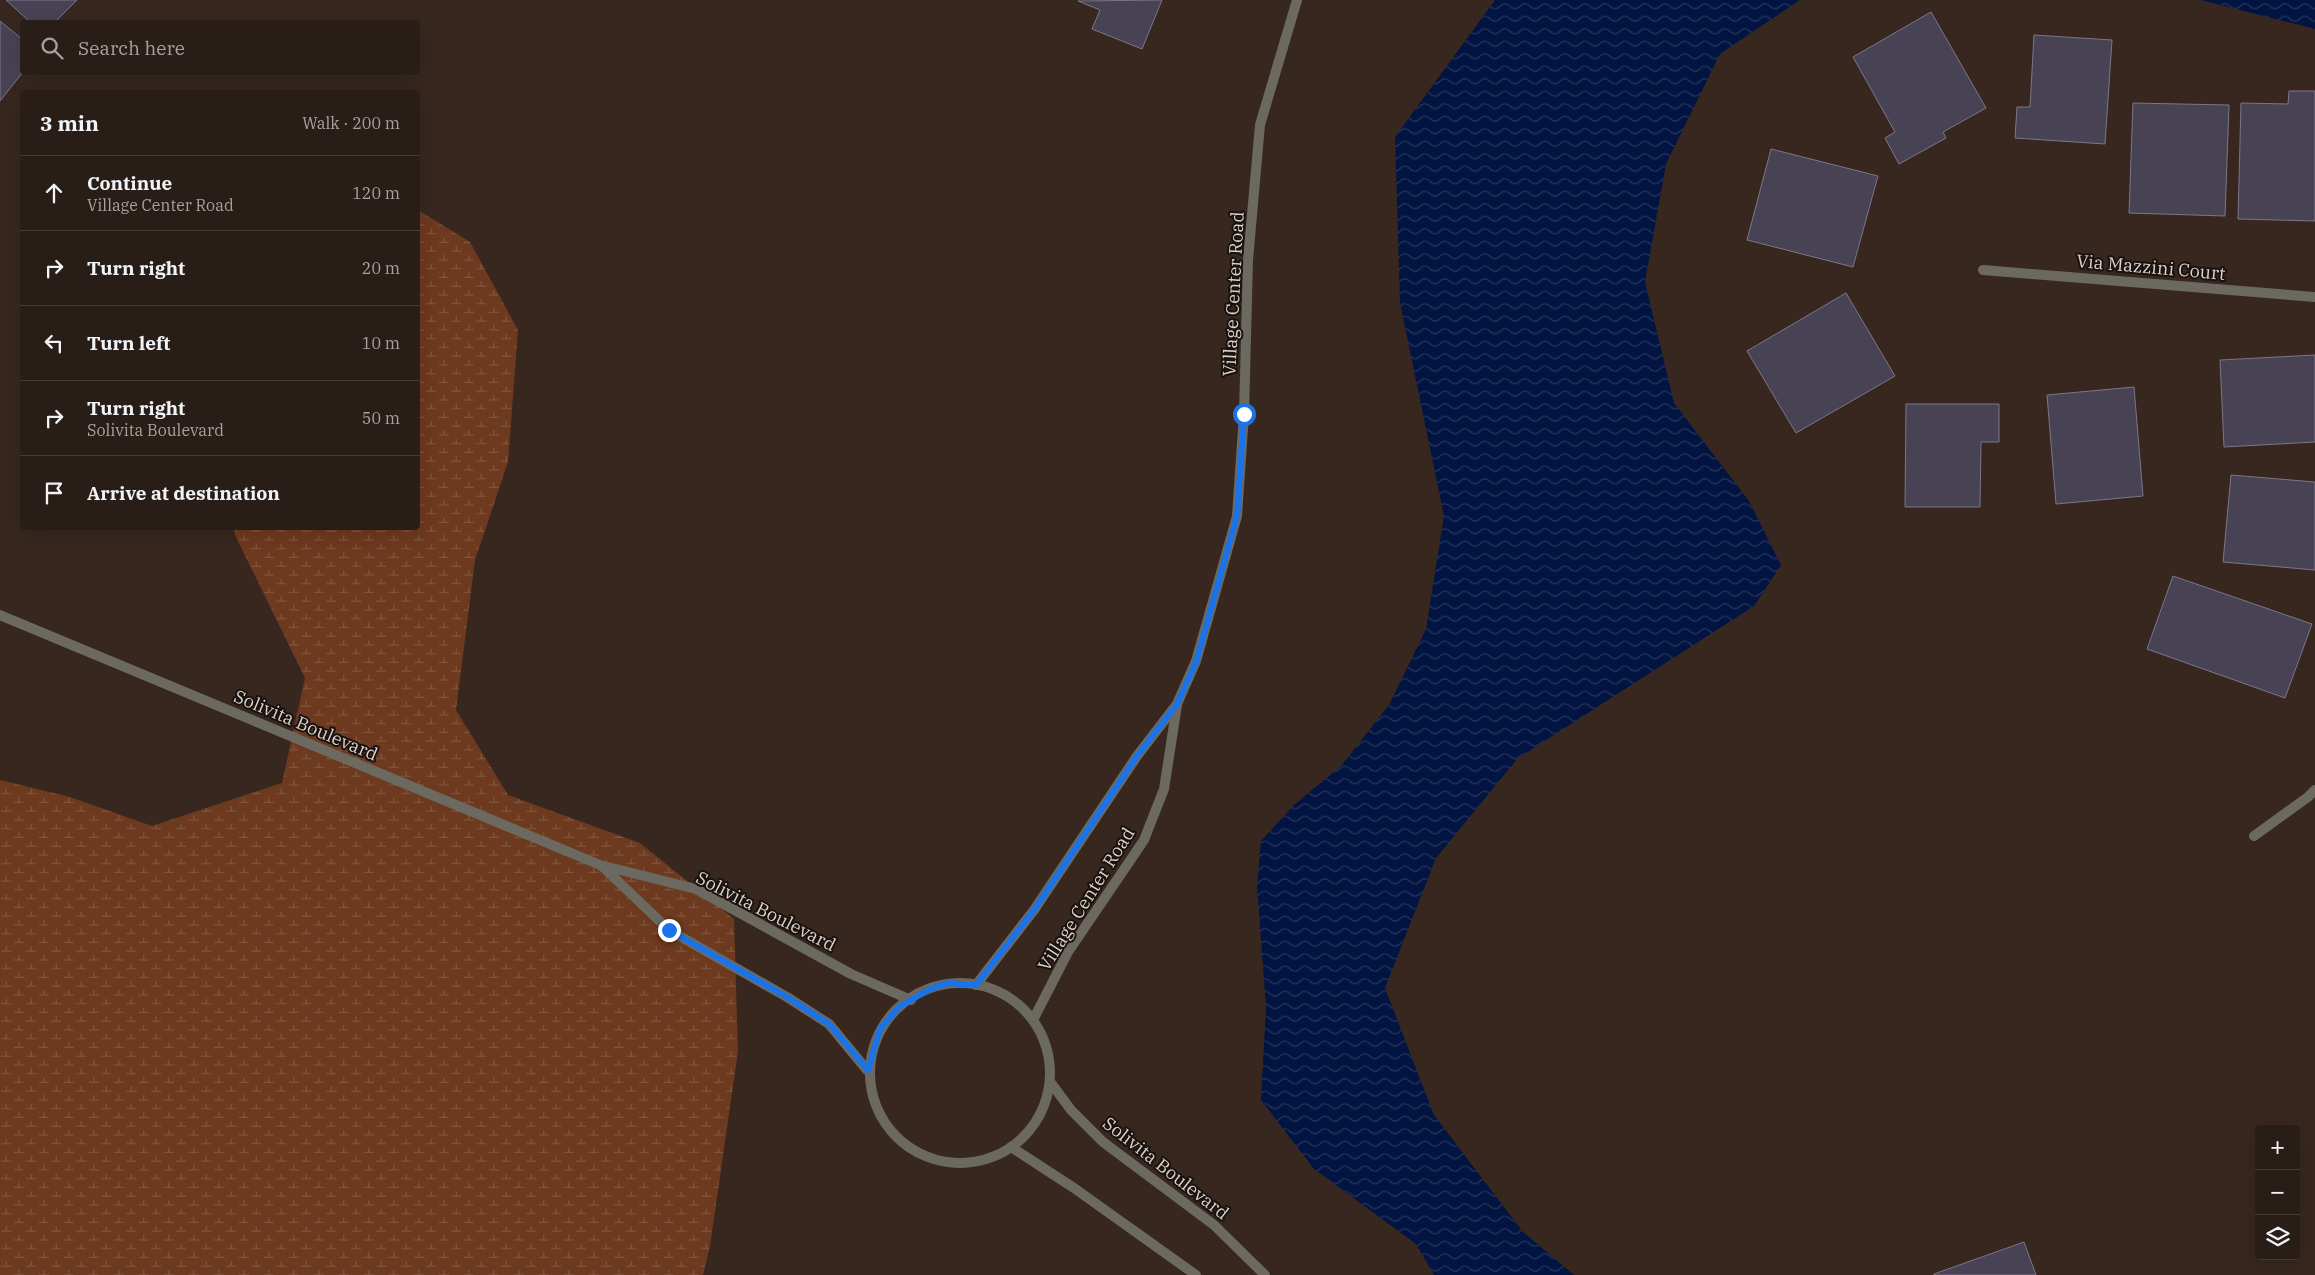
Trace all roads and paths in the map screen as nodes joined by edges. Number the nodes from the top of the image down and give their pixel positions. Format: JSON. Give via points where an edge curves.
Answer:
{"nodes":[{"id":1,"x":1296,"y":0,"type":"edge"},
{"id":2,"x":1984,"y":270,"type":"dead end"},
{"id":3,"x":2315,"y":297,"type":"edge"},
{"id":4,"x":0,"y":615,"type":"edge"},
{"id":5,"x":1177,"y":704,"type":"junction"},
{"id":6,"x":2315,"y":790,"type":"edge"},
{"id":7,"x":2254,"y":836,"type":"dead end"},
{"id":8,"x":600,"y":865,"type":"junction"},
{"id":9,"x":976,"y":985,"type":"junction"},
{"id":10,"x":911,"y":1000,"type":"junction"},
{"id":11,"x":1033,"y":1020,"type":"junction"},
{"id":12,"x":868,"y":1070,"type":"junction"},
{"id":13,"x":1051,"y":1083,"type":"junction"},
{"id":14,"x":1011,"y":1147,"type":"junction"},
{"id":15,"x":1196,"y":1275,"type":"edge"},
{"id":16,"x":1265,"y":1275,"type":"edge"}],
"edges":[{"from":1,"to":5,"type":"street","name":"Village Center Road","via":[[1260,125],[1248,260],[1244,414],[1237,516],[1196,662]]},
{"from":2,"to":3,"type":"street","name":"Via Mazzini Court"},
{"from":4,"to":8,"type":"street","name":"Solivita Boulevard"},
{"from":5,"to":9,"type":"street","name":"Village Center Road","via":[[1137,756],[1034,910]]},
{"from":5,"to":11,"type":"street","name":"Village Center Road","via":[[1164,789],[1144,840],[1068,952]]},
{"from":6,"to":7,"type":"street"},
{"from":8,"to":10,"type":"street","name":"Solivita Boulevard","via":[[696,889],[851,974]]},
{"from":8,"to":12,"type":"street","name":"Solivita Boulevard","via":[[669,930],[829,1024]]},
{"from":9,"to":10,"type":"street","via":[[948,983]]},
{"from":9,"to":11,"type":"street","via":[[997,990],[1022,1004]]},
{"from":10,"to":12,"type":"street","via":[[899,1007],[880,1029]]},
{"from":11,"to":13,"type":"street","via":[[1049,1058]]},
{"from":12,"to":14,"type":"street","via":[[871,1098],[888,1130],[917,1154],[948,1162],[970,1163],[998,1156]]},
{"from":13,"to":14,"type":"street","via":[[1040,1112],[1022,1139]]},
{"from":13,"to":16,"type":"street","name":"Solivita Boulevard","via":[[1071,1110],[1103,1142],[1214,1225]]},
{"from":14,"to":15,"type":"street"}]}
